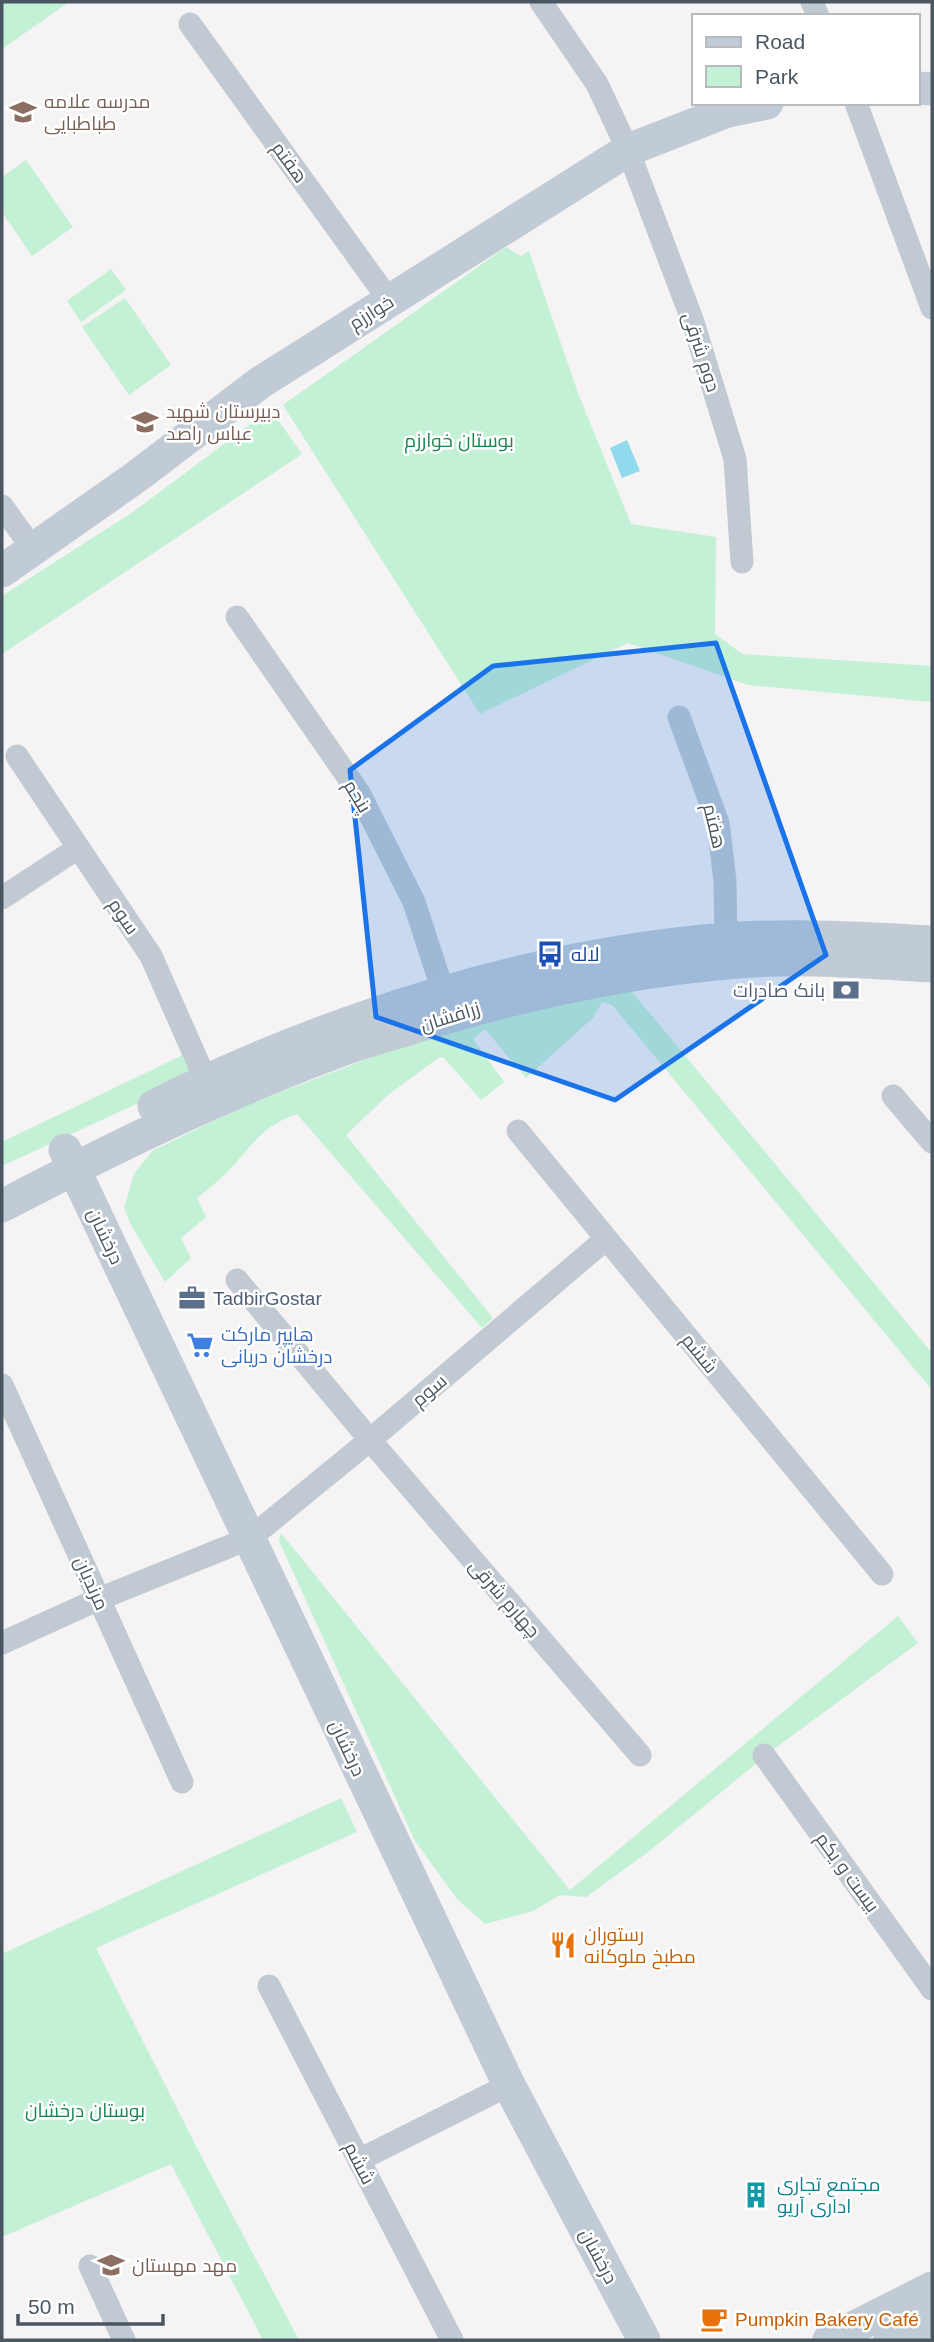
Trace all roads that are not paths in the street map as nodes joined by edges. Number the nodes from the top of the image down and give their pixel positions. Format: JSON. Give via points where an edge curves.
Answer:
{"nodes":[{"id":1,"x":541,"y":2,"type":"edge"},
{"id":2,"x":190,"y":24,"type":"dead end"},
{"id":3,"x":757,"y":105,"type":"edge"},
{"id":4,"x":857,"y":105,"type":"edge"},
{"id":5,"x":628,"y":150,"type":"junction"},
{"id":6,"x":389,"y":300,"type":"junction"},
{"id":7,"x":932,"y":308,"type":"edge"},
{"id":8,"x":2,"y":506,"type":"edge"},
{"id":9,"x":33,"y":549,"type":"junction"},
{"id":10,"x":742,"y":562,"type":"dead end"},
{"id":11,"x":2,"y":571,"type":"edge"},
{"id":12,"x":237,"y":617,"type":"dead end"},
{"id":13,"x":679,"y":718,"type":"dead end"},
{"id":14,"x":17,"y":756,"type":"dead end"},
{"id":15,"x":78,"y":848,"type":"junction"},
{"id":16,"x":2,"y":898,"type":"edge"},
{"id":17,"x":726,"y":939,"type":"junction"},
{"id":18,"x":932,"y":942,"type":"edge"},
{"id":19,"x":932,"y":965,"type":"edge"},
{"id":20,"x":444,"y":994,"type":"junction"},
{"id":21,"x":211,"y":1091,"type":"junction"},
{"id":22,"x":893,"y":1096,"type":"dead end"},
{"id":23,"x":518,"y":1131,"type":"dead end"},
{"id":24,"x":932,"y":1142,"type":"edge"},
{"id":25,"x":69,"y":1159,"type":"junction"},
{"id":26,"x":2,"y":1182,"type":"edge"},
{"id":27,"x":2,"y":1206,"type":"edge"},
{"id":28,"x":606,"y":1239,"type":"junction"},
{"id":29,"x":237,"y":1280,"type":"dead end"},
{"id":30,"x":2,"y":1385,"type":"edge"},
{"id":31,"x":370,"y":1440,"type":"junction"},
{"id":32,"x":250,"y":1538,"type":"junction"},
{"id":33,"x":882,"y":1574,"type":"dead end"},
{"id":34,"x":99,"y":1599,"type":"junction"},
{"id":35,"x":2,"y":1643,"type":"edge"},
{"id":36,"x":640,"y":1755,"type":"dead end"},
{"id":37,"x":764,"y":1755,"type":"dead end"},
{"id":38,"x":182,"y":1782,"type":"dead end"},
{"id":39,"x":269,"y":1986,"type":"dead end"},
{"id":40,"x":932,"y":1989,"type":"edge"},
{"id":41,"x":509,"y":2085,"type":"junction"},
{"id":42,"x":359,"y":2160,"type":"junction"},
{"id":43,"x":90,"y":2266,"type":"dead end"},
{"id":44,"x":932,"y":2288,"type":"edge"},
{"id":45,"x":932,"y":2318,"type":"edge"},
{"id":46,"x":124,"y":2340,"type":"edge"},
{"id":47,"x":452,"y":2340,"type":"edge"},
{"id":48,"x":644,"y":2340,"type":"edge"},
{"id":49,"x":829,"y":2340,"type":"edge"},
{"id":50,"x":890,"y":2340,"type":"edge"}],
"edges":[{"from":1,"to":5,"type":"street","name":"دوم شرقی","via":[[597,84]]},
{"from":2,"to":6,"type":"street","name":"هفتم"},
{"from":3,"to":5,"type":"street","name":"خوارزم","via":[[728,111]]},
{"from":4,"to":7,"type":"street"},
{"from":5,"to":6,"type":"street","name":"خوارزم"},
{"from":5,"to":10,"type":"street","name":"دوم شرقی","via":[[693,322],[735,459]]},
{"from":6,"to":9,"type":"street","name":"خوارزم","via":[[261,382]]},
{"from":8,"to":9,"type":"street"},
{"from":9,"to":11,"type":"street","name":"خوارزم"},
{"from":12,"to":20,"type":"street","name":"پنجم","via":[[359,793],[414,902]]},
{"from":13,"to":17,"type":"street","name":"هفتم","via":[[718,823]]},
{"from":14,"to":15,"type":"street","name":"سوم"},
{"from":15,"to":16,"type":"street"},
{"from":15,"to":21,"type":"street","name":"سوم","via":[[151,956]]},
{"from":17,"to":18,"type":"street","name":"زرافشان","via":[[835,937]]},
{"from":17,"to":20,"type":"street","name":"زرافشان","via":[[604,954]]},
{"from":19,"to":21,"type":"street","name":"زرافشان","via":[[834,960],[728,963],[608,977],[488,1004]]},
{"from":20,"to":21,"type":"street","name":"زرافشان","via":[[332,1028]]},
{"from":21,"to":25,"type":"street","name":"زرافشان"},
{"from":22,"to":24,"type":"street"},
{"from":23,"to":28,"type":"street","name":"ششم"},
{"from":25,"to":26,"type":"street","name":"زرافشان"},
{"from":25,"to":27,"type":"street","name":"زرافشان"},
{"from":25,"to":32,"type":"street","name":"درخشان"},
{"from":28,"to":31,"type":"street","name":"سوم"},
{"from":28,"to":33,"type":"street","name":"ششم"},
{"from":29,"to":31,"type":"street","name":"چهارم شرقی"},
{"from":30,"to":34,"type":"street","name":"مرنديان"},
{"from":31,"to":32,"type":"street","name":"سوم"},
{"from":31,"to":36,"type":"street","name":"چهارم شرقی"},
{"from":32,"to":34,"type":"street","name":"سوم"},
{"from":32,"to":41,"type":"street","name":"درخشان"},
{"from":34,"to":35,"type":"street","name":"سوم"},
{"from":34,"to":38,"type":"street","name":"مرنديان"},
{"from":37,"to":40,"type":"street","name":"بیست و یکم"},
{"from":39,"to":42,"type":"street","name":"ششم"},
{"from":41,"to":42,"type":"street"},
{"from":41,"to":48,"type":"street","name":"درخشان"},
{"from":42,"to":47,"type":"street","name":"ششم"},
{"from":43,"to":46,"type":"street"},
{"from":44,"to":49,"type":"street"},
{"from":45,"to":50,"type":"street"}]}
